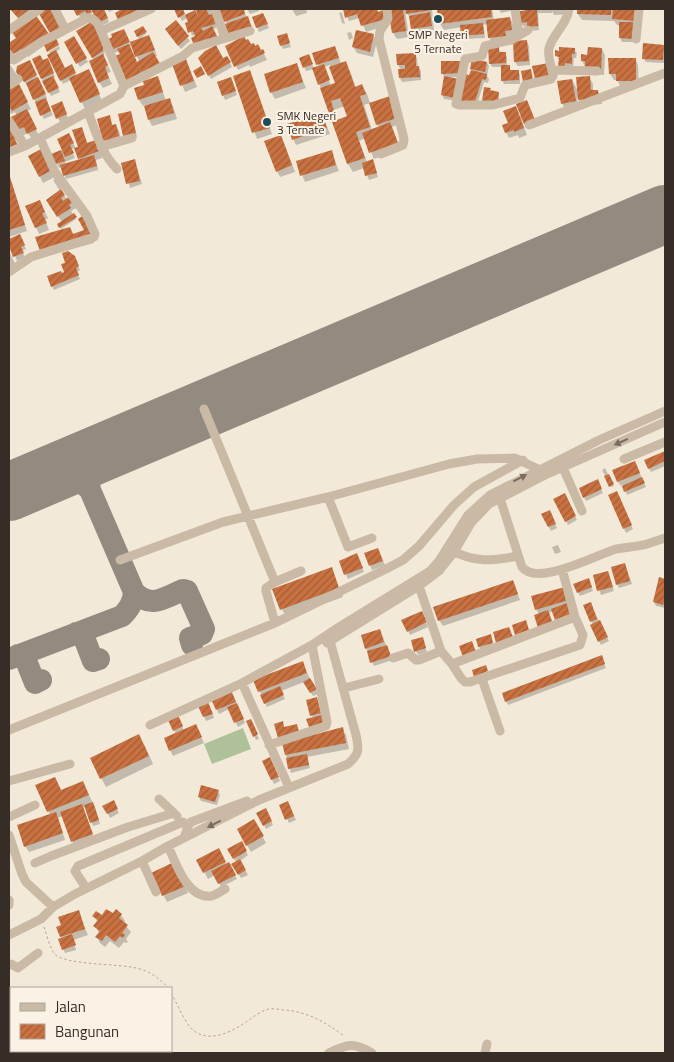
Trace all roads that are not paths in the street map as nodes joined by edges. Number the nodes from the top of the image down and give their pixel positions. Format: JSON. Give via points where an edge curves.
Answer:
{"nodes":[{"id":1,"x":40,"y":9,"type":"edge"},
{"id":2,"x":55,"y":9,"type":"edge"},
{"id":3,"x":151,"y":9,"type":"edge"},
{"id":4,"x":216,"y":9,"type":"edge"},
{"id":5,"x":386,"y":9,"type":"edge"},
{"id":6,"x":514,"y":9,"type":"edge"},
{"id":7,"x":569,"y":9,"type":"edge"},
{"id":8,"x":639,"y":9,"type":"edge"},
{"id":9,"x":65,"y":29,"type":"junction"},
{"id":10,"x":9,"y":30,"type":"edge"},
{"id":11,"x":250,"y":30,"type":"dead end"},
{"id":12,"x":528,"y":30,"type":"dead end"},
{"id":13,"x":101,"y":31,"type":"junction"},
{"id":14,"x":519,"y":35,"type":"junction"},
{"id":15,"x":225,"y":38,"type":"junction"},
{"id":16,"x":636,"y":39,"type":"dead end"},
{"id":17,"x":9,"y":56,"type":"edge"},
{"id":18,"x":552,"y":70,"type":"junction"},
{"id":19,"x":597,"y":71,"type":"dead end"},
{"id":20,"x":665,"y":73,"type":"edge"},
{"id":21,"x":18,"y":79,"type":"dead end"},
{"id":22,"x":9,"y":85,"type":"edge"},
{"id":23,"x":124,"y":86,"type":"junction"},
{"id":24,"x":88,"y":112,"type":"junction"},
{"id":25,"x":9,"y":121,"type":"edge"},
{"id":26,"x":529,"y":125,"type":"dead end"},
{"id":27,"x":40,"y":138,"type":"junction"},
{"id":28,"x":132,"y":138,"type":"dead end"},
{"id":29,"x":25,"y":146,"type":"junction"},
{"id":30,"x":101,"y":147,"type":"junction"},
{"id":31,"x":9,"y":152,"type":"edge"},
{"id":32,"x":380,"y":154,"type":"dead end"},
{"id":33,"x":116,"y":169,"type":"dead end"},
{"id":34,"x":9,"y":272,"type":"edge"},
{"id":35,"x":204,"y":409,"type":"dead end"},
{"id":36,"x":665,"y":411,"type":"edge"},
{"id":37,"x":665,"y":422,"type":"edge"},
{"id":38,"x":665,"y":442,"type":"edge"},
{"id":39,"x":559,"y":459,"type":"junction"},
{"id":40,"x":624,"y":459,"type":"dead end"},
{"id":41,"x":523,"y":460,"type":"junction"},
{"id":42,"x":563,"y":469,"type":"junction"},
{"id":43,"x":541,"y":473,"type":"junction"},
{"id":44,"x":498,"y":495,"type":"junction"},
{"id":45,"x":328,"y":497,"type":"junction"},
{"id":46,"x":582,"y":511,"type":"dead end"},
{"id":47,"x":249,"y":515,"type":"junction"},
{"id":48,"x":372,"y":538,"type":"dead end"},
{"id":49,"x":665,"y":538,"type":"edge"},
{"id":50,"x":451,"y":550,"type":"junction"},
{"id":51,"x":518,"y":556,"type":"junction"},
{"id":52,"x":120,"y":560,"type":"dead end"},
{"id":53,"x":562,"y":569,"type":"junction"},
{"id":54,"x":301,"y":571,"type":"dead end"},
{"id":55,"x":275,"y":582,"type":"junction"},
{"id":56,"x":419,"y":586,"type":"junction"},
{"id":57,"x":574,"y":617,"type":"junction"},
{"id":58,"x":275,"y":623,"type":"junction"},
{"id":59,"x":326,"y":639,"type":"junction"},
{"id":60,"x":312,"y":645,"type":"junction"},
{"id":61,"x":441,"y":651,"type":"junction"},
{"id":62,"x":393,"y":658,"type":"dead end"},
{"id":63,"x":452,"y":664,"type":"junction"},
{"id":64,"x":379,"y":679,"type":"dead end"},
{"id":65,"x":482,"y":679,"type":"junction"},
{"id":66,"x":242,"y":683,"type":"junction"},
{"id":67,"x":344,"y":688,"type":"junction"},
{"id":68,"x":150,"y":725,"type":"dead end"},
{"id":69,"x":9,"y":730,"type":"edge"},
{"id":70,"x":500,"y":731,"type":"dead end"},
{"id":71,"x":269,"y":745,"type":"junction"},
{"id":72,"x":70,"y":764,"type":"dead end"},
{"id":73,"x":9,"y":781,"type":"edge"},
{"id":74,"x":287,"y":783,"type":"junction"},
{"id":75,"x":159,"y":799,"type":"dead end"},
{"id":76,"x":35,"y":805,"type":"dead end"},
{"id":77,"x":174,"y":813,"type":"junction"},
{"id":78,"x":9,"y":817,"type":"edge"},
{"id":79,"x":186,"y":824,"type":"junction"},
{"id":80,"x":9,"y":835,"type":"edge"},
{"id":81,"x":184,"y":838,"type":"junction"},
{"id":82,"x":168,"y":846,"type":"junction"},
{"id":83,"x":142,"y":861,"type":"junction"},
{"id":84,"x":35,"y":864,"type":"dead end"},
{"id":85,"x":86,"y":888,"type":"junction"},
{"id":86,"x":225,"y":889,"type":"dead end"},
{"id":87,"x":156,"y":892,"type":"dead end"},
{"id":88,"x":9,"y":900,"type":"edge"},
{"id":89,"x":9,"y":905,"type":"edge"},
{"id":90,"x":53,"y":907,"type":"junction"},
{"id":91,"x":9,"y":935,"type":"edge"},
{"id":92,"x":38,"y":953,"type":"dead end"},
{"id":93,"x":9,"y":965,"type":"edge"},
{"id":94,"x":330,"y":1053,"type":"edge"},
{"id":95,"x":372,"y":1053,"type":"edge"}],
"edges":[{"from":1,"to":10,"type":"street"},
{"from":2,"to":9,"type":"street"},
{"from":3,"to":13,"type":"street"},
{"from":4,"to":15,"type":"street"},
{"from":5,"to":32,"type":"street","via":[[388,19],[379,39],[404,140],[400,147]]},
{"from":6,"to":14,"type":"street"},
{"from":7,"to":18,"type":"street","via":[[549,47]]},
{"from":8,"to":16,"type":"street"},
{"from":9,"to":13,"type":"street","via":[[93,18]]},
{"from":9,"to":17,"type":"street","via":[[14,60]]},
{"from":11,"to":15,"type":"street"},
{"from":12,"to":14,"type":"street"},
{"from":13,"to":23,"type":"street"},
{"from":14,"to":18,"type":"street","via":[[485,46],[482,56],[465,58],[456,104],[492,105],[520,98],[526,85],[551,78]]},
{"from":15,"to":23,"type":"street","via":[[192,48],[183,56]]},
{"from":18,"to":19,"type":"street"},
{"from":20,"to":26,"type":"street"},
{"from":21,"to":22,"type":"street"},
{"from":23,"to":24,"type":"street","via":[[120,94]]},
{"from":24,"to":27,"type":"street"},
{"from":24,"to":30,"type":"street"},
{"from":25,"to":29,"type":"street"},
{"from":27,"to":29,"type":"street"},
{"from":27,"to":34,"type":"street","via":[[55,172],[87,216],[95,234],[30,258]]},
{"from":28,"to":30,"type":"street"},
{"from":29,"to":31,"type":"street"},
{"from":30,"to":33,"type":"street"},
{"from":35,"to":47,"type":"street"},
{"from":36,"to":39,"type":"street"},
{"from":37,"to":42,"type":"street","one_way":true},
{"from":38,"to":40,"type":"street"},
{"from":39,"to":42,"type":"street"},
{"from":39,"to":43,"type":"street"},
{"from":41,"to":43,"type":"street"},
{"from":41,"to":45,"type":"street","via":[[497,457],[468,461]]},
{"from":41,"to":58,"type":"street","via":[[474,487],[403,560]]},
{"from":42,"to":43,"type":"street"},
{"from":42,"to":46,"type":"street"},
{"from":43,"to":44,"type":"street"},
{"from":44,"to":50,"type":"street","via":[[478,504],[468,515]]},
{"from":44,"to":51,"type":"street"},
{"from":45,"to":47,"type":"street"},
{"from":45,"to":48,"type":"street","via":[[348,547]]},
{"from":47,"to":52,"type":"street"},
{"from":47,"to":55,"type":"street"},
{"from":49,"to":53,"type":"street","via":[[616,549]]},
{"from":50,"to":51,"type":"street","via":[[483,561]]},
{"from":50,"to":56,"type":"street","via":[[439,571]]},
{"from":50,"to":59,"type":"street","via":[[430,571]]},
{"from":51,"to":53,"type":"street","via":[[525,572],[545,573]]},
{"from":53,"to":57,"type":"street"},
{"from":54,"to":55,"type":"street"},
{"from":55,"to":58,"type":"street","via":[[266,591]]},
{"from":56,"to":59,"type":"street"},
{"from":56,"to":61,"type":"street"},
{"from":57,"to":63,"type":"street"},
{"from":57,"to":65,"type":"street","via":[[583,635],[580,645]]},
{"from":58,"to":69,"type":"street"},
{"from":59,"to":60,"type":"street"},
{"from":59,"to":67,"type":"street"},
{"from":59,"to":74,"type":"street","via":[[352,750],[344,761]]},
{"from":60,"to":66,"type":"street"},
{"from":60,"to":71,"type":"street","via":[[326,726]]},
{"from":61,"to":62,"type":"street","via":[[419,660],[408,653]]},
{"from":61,"to":63,"type":"street"},
{"from":63,"to":65,"type":"street","via":[[465,682]]},
{"from":64,"to":67,"type":"street"},
{"from":65,"to":70,"type":"street"},
{"from":66,"to":68,"type":"street"},
{"from":66,"to":71,"type":"street"},
{"from":67,"to":81,"type":"street","one_way":true,"via":[[356,735],[358,749],[355,758],[348,764],[259,800]]},
{"from":71,"to":74,"type":"street"},
{"from":72,"to":73,"type":"street"},
{"from":74,"to":79,"type":"street"},
{"from":75,"to":77,"type":"street"},
{"from":76,"to":78,"type":"street"},
{"from":77,"to":79,"type":"street"},
{"from":77,"to":84,"type":"street","via":[[128,827]]},
{"from":79,"to":81,"type":"street"},
{"from":79,"to":85,"type":"street","via":[[78,866],[76,874]]},
{"from":80,"to":90,"type":"street","via":[[26,882]]},
{"from":81,"to":82,"type":"street"},
{"from":82,"to":83,"type":"street"},
{"from":82,"to":86,"type":"street","via":[[187,884],[194,891],[212,896]]},
{"from":83,"to":85,"type":"street"},
{"from":83,"to":87,"type":"street"},
{"from":85,"to":90,"type":"street"},
{"from":88,"to":89,"type":"street"},
{"from":90,"to":91,"type":"street","via":[[41,918]]},
{"from":92,"to":93,"type":"street","via":[[18,968]]},
{"from":94,"to":95,"type":"street","via":[[354,1045]]}]}
